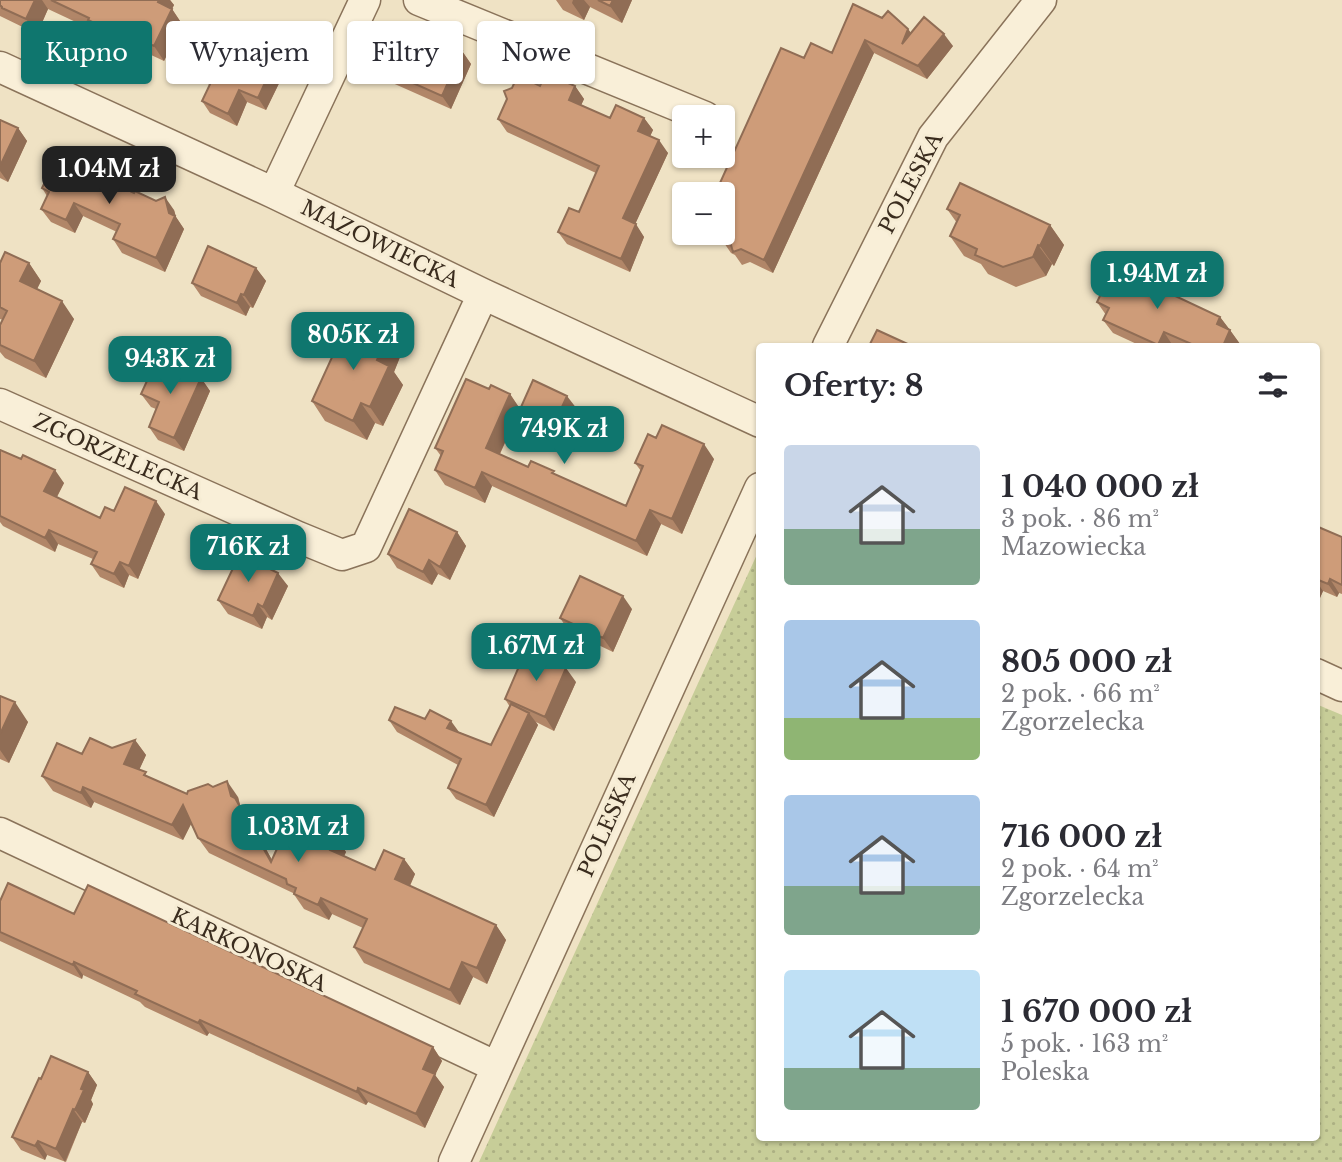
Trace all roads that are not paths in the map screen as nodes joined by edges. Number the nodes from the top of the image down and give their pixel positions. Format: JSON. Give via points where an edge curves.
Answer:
{"nodes":[{"id":1,"x":365,"y":0,"type":"edge"},
{"id":2,"x":419,"y":0,"type":"edge"},
{"id":3,"x":1041,"y":0,"type":"edge"},
{"id":4,"x":0,"y":67,"type":"edge"},
{"id":5,"x":676,"y":105,"type":"edge"},
{"id":6,"x":274,"y":193,"type":"junction"},
{"id":7,"x":483,"y":294,"type":"junction"},
{"id":8,"x":830,"y":343,"type":"edge"},
{"id":9,"x":0,"y":404,"type":"edge"},
{"id":10,"x":756,"y":420,"type":"edge"},
{"id":11,"x":756,"y":497,"type":"edge"},
{"id":12,"x":1320,"y":676,"type":"edge"},
{"id":13,"x":1342,"y":685,"type":"edge"},
{"id":14,"x":0,"y":833,"type":"edge"},
{"id":15,"x":497,"y":1067,"type":"junction"},
{"id":16,"x":454,"y":1162,"type":"edge"}],
"edges":[{"from":1,"to":6,"type":"street"},
{"from":2,"to":5,"type":"street"},
{"from":3,"to":8,"type":"street","name":"POLESKA","via":[[933,137]]},
{"from":4,"to":6,"type":"street","name":"MAZOWIECKA"},
{"from":6,"to":7,"type":"street","name":"MAZOWIECKA"},
{"from":7,"to":9,"type":"street","name":"ZGORZELECKA","via":[[366,547],[342,555]]},
{"from":7,"to":10,"type":"street","name":"MAZOWIECKA"},
{"from":11,"to":15,"type":"street","name":"POLESKA"},
{"from":12,"to":13,"type":"street"},
{"from":14,"to":15,"type":"street","name":"KARKONOSKA"},
{"from":15,"to":16,"type":"street","name":"POLESKA"}]}
